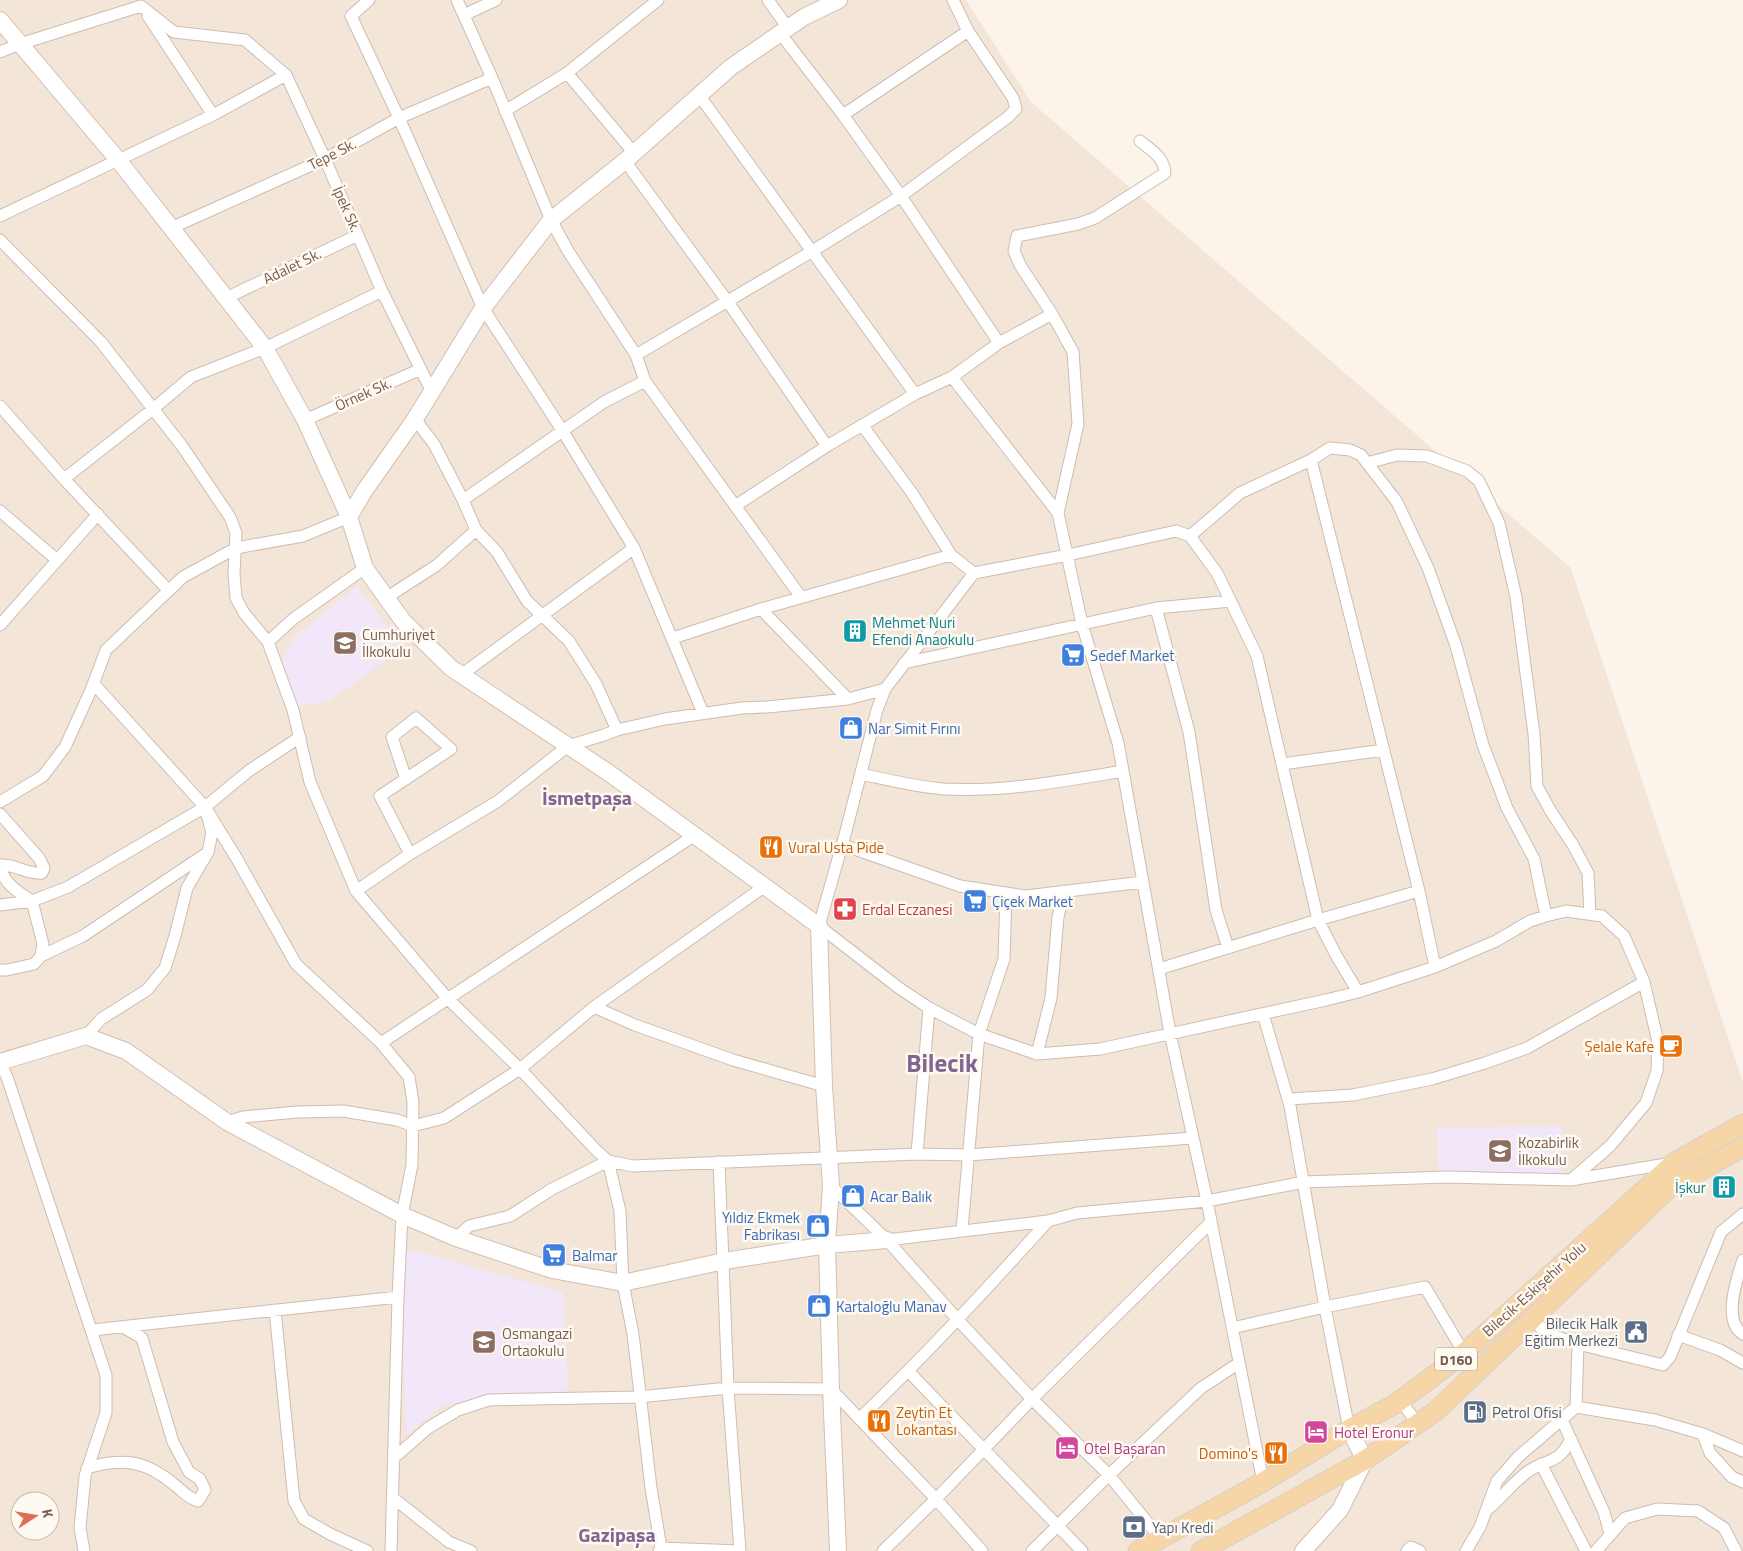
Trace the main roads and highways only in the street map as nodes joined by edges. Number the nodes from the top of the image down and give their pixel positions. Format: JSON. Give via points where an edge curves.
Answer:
{"nodes":[{"id":1,"x":1743,"y":1124,"type":"edge"},
{"id":2,"x":1743,"y":1147,"type":"edge"},
{"id":3,"x":1138,"y":1551,"type":"edge"},
{"id":4,"x":1201,"y":1551,"type":"edge"}],
"edges":[{"from":1,"to":3,"type":"main road","name":"Bilecik-Eskişehir Yolu","number":"D160","via":[[1675,1162],[1464,1353],[1400,1400],[1263,1482]]},
{"from":2,"to":4,"type":"main road","name":"Bilecik-Eskişehir Yolu","number":"D160","via":[[1669,1188],[1436,1411],[1365,1460]]}]}
